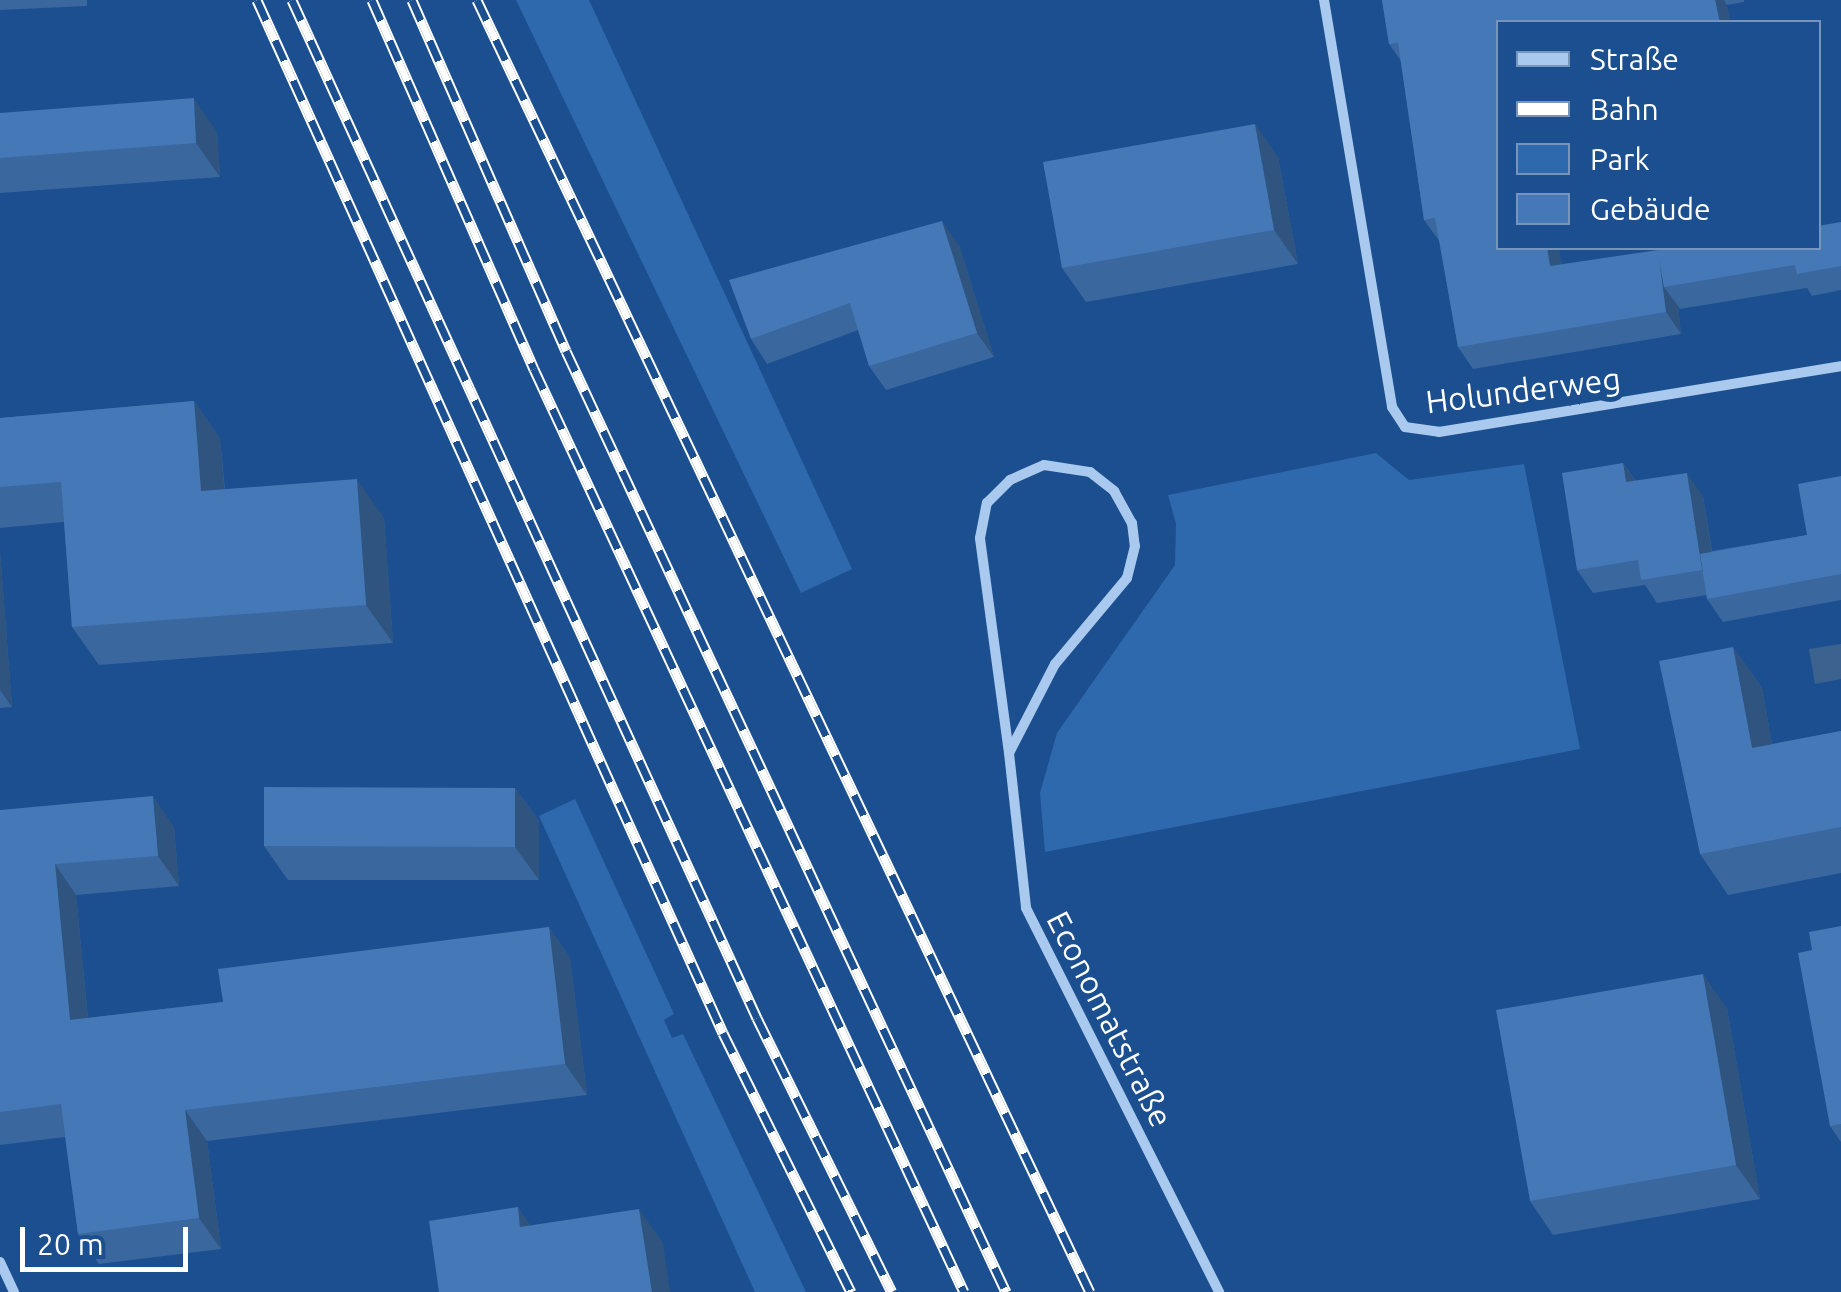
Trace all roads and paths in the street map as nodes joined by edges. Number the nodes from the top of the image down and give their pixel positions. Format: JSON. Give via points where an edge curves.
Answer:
{"nodes":[{"id":1,"x":1324,"y":0,"type":"edge"},
{"id":2,"x":1841,"y":366,"type":"edge"},
{"id":3,"x":1009,"y":754,"type":"junction"},
{"id":4,"x":0,"y":1262,"type":"edge"},
{"id":5,"x":14,"y":1292,"type":"edge"},
{"id":6,"x":1218,"y":1292,"type":"edge"}],
"edges":[{"from":1,"to":2,"type":"street","name":"Holunderweg","via":[[1392,407],[1406,427],[1439,432]]},
{"from":3,"to":3,"type":"street","name":"Economatstraße","via":[[1055,664],[1126,578],[1132,523],[1114,492],[1090,472],[1044,465],[1010,480],[987,504],[980,538]]},
{"from":3,"to":6,"type":"street","name":"Economatstraße","via":[[1026,908]]},
{"from":4,"to":5,"type":"street"}]}
